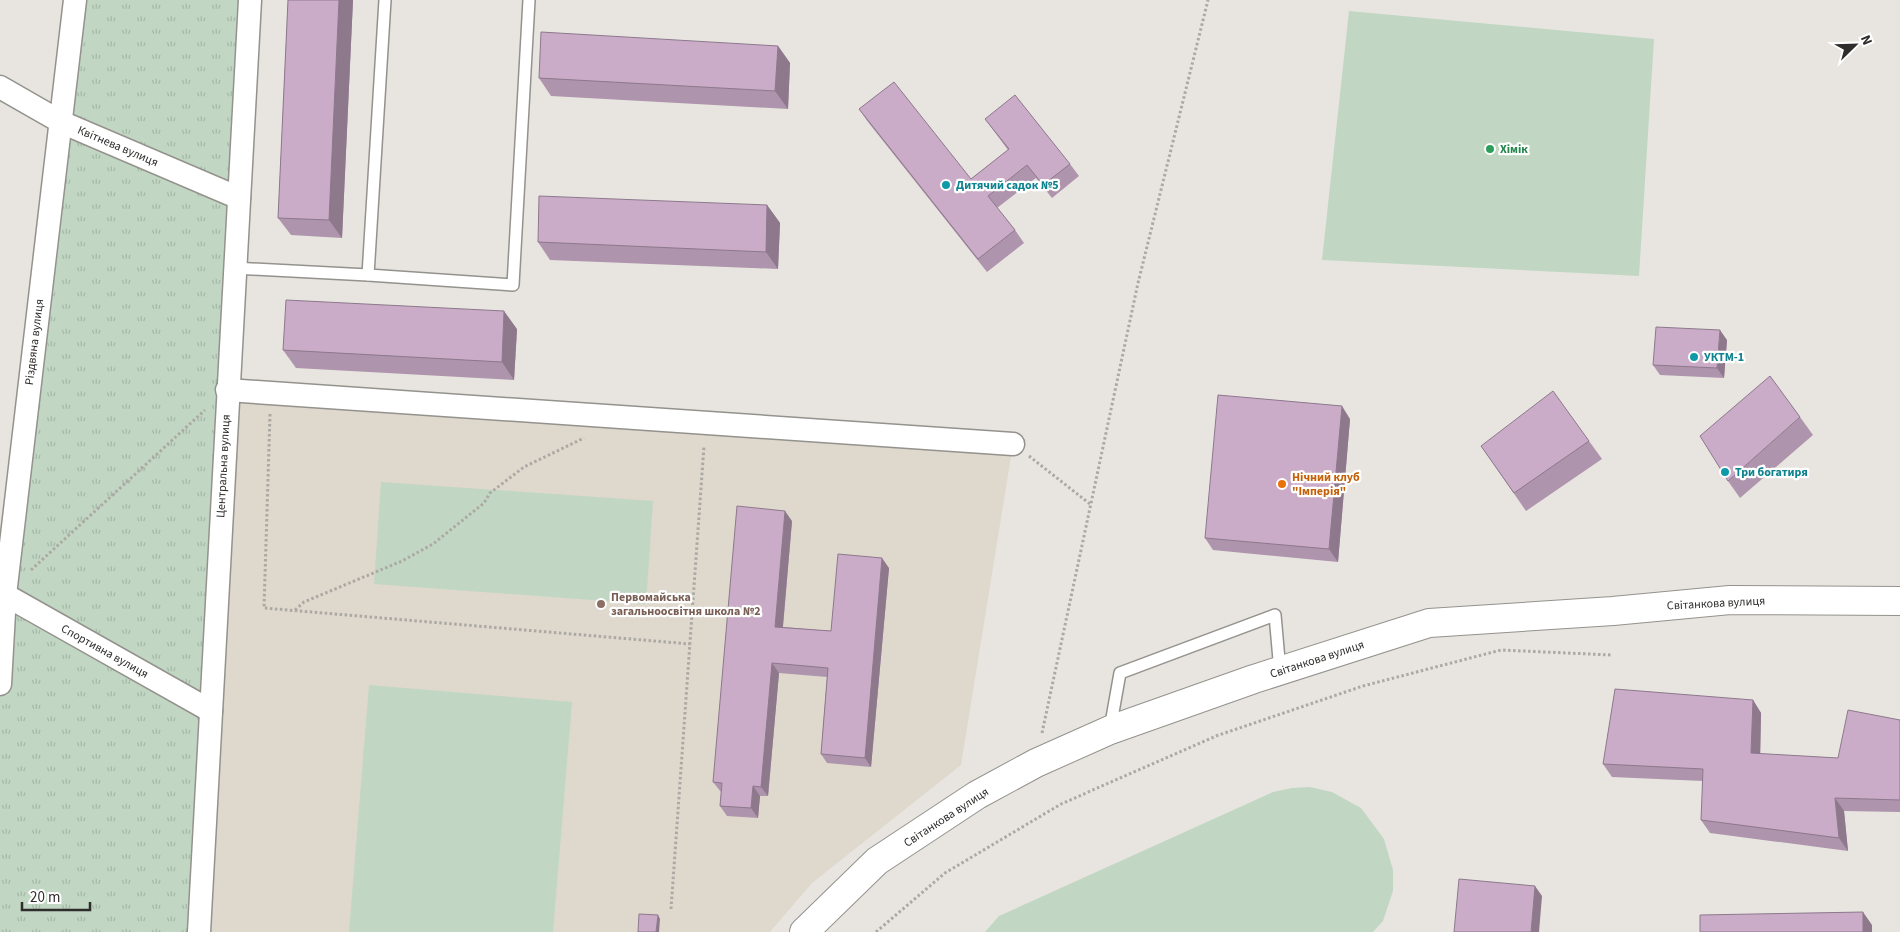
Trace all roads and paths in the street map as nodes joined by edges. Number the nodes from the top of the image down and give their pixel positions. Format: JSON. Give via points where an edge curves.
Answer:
{"nodes":[{"id":1,"x":75,"y":0,"type":"edge"},
{"id":2,"x":250,"y":0,"type":"edge"},
{"id":3,"x":385,"y":0,"type":"edge"},
{"id":4,"x":529,"y":0,"type":"edge"},
{"id":5,"x":1208,"y":0,"type":"edge"},
{"id":6,"x":0,"y":87,"type":"edge"},
{"id":7,"x":62,"y":122,"type":"junction"},
{"id":8,"x":239,"y":198,"type":"junction"},
{"id":9,"x":234,"y":268,"type":"junction"},
{"id":10,"x":368,"y":275,"type":"junction"},
{"id":11,"x":227,"y":390,"type":"junction"},
{"id":12,"x":271,"y":393,"type":"junction"},
{"id":13,"x":706,"y":423,"type":"junction"},
{"id":14,"x":585,"y":437,"type":"dead end"},
{"id":15,"x":1013,"y":444,"type":"joint"},
{"id":16,"x":1090,"y":504,"type":"junction"},
{"id":17,"x":2,"y":593,"type":"edge"},
{"id":18,"x":1900,"y":601,"type":"edge"},
{"id":19,"x":295,"y":611,"type":"junction"},
{"id":20,"x":690,"y":644,"type":"junction"},
{"id":21,"x":1611,"y":655,"type":"dead end"},
{"id":22,"x":1280,"y":671,"type":"junction"},
{"id":23,"x":0,"y":684,"type":"edge"},
{"id":24,"x":211,"y":711,"type":"junction"},
{"id":25,"x":1110,"y":730,"type":"junction"},
{"id":26,"x":1036,"y":763,"type":"junction"},
{"id":27,"x":671,"y":909,"type":"dead end"},
{"id":28,"x":199,"y":932,"type":"edge"},
{"id":29,"x":804,"y":932,"type":"edge"},
{"id":30,"x":876,"y":932,"type":"edge"}],
"edges":[{"from":1,"to":7,"type":"street","name":"Різдвяна вулиця"},
{"from":2,"to":8,"type":"street","name":"Центральна вулиця"},
{"from":3,"to":10,"type":"lane"},
{"from":4,"to":10,"type":"lane","via":[[513,285]]},
{"from":5,"to":16,"type":"path","via":[[1138,283]]},
{"from":6,"to":7,"type":"street","name":"Квітнева вулиця"},
{"from":7,"to":8,"type":"street","name":"Квітнева вулиця"},
{"from":7,"to":17,"type":"street","name":"Різдвяна вулиця"},
{"from":8,"to":9,"type":"street","name":"Центральна вулиця"},
{"from":9,"to":10,"type":"lane"},
{"from":9,"to":11,"type":"street","name":"Центральна вулиця"},
{"from":11,"to":12,"type":"street"},
{"from":11,"to":17,"type":"path"},
{"from":11,"to":24,"type":"street","name":"Центральна вулиця"},
{"from":12,"to":13,"type":"street"},
{"from":12,"to":19,"type":"path","via":[[264,608]]},
{"from":13,"to":15,"type":"street"},
{"from":13,"to":20,"type":"path"},
{"from":14,"to":19,"type":"path","via":[[524,467],[433,544],[402,561],[304,602]]},
{"from":15,"to":16,"type":"path"},
{"from":16,"to":26,"type":"path"},
{"from":17,"to":23,"type":"street","name":"Різдвяна вулиця"},
{"from":17,"to":24,"type":"street","name":"Спортивна вулиця"},
{"from":18,"to":22,"type":"street","name":"Світанкова вулиця","via":[[1730,600],[1429,623]]},
{"from":19,"to":20,"type":"path"},
{"from":20,"to":27,"type":"path"},
{"from":21,"to":30,"type":"path","via":[[1501,650],[1363,686],[1216,736],[1061,804],[946,873]]},
{"from":22,"to":25,"type":"street","name":"Світанкова вулиця"},
{"from":22,"to":25,"type":"lane","via":[[1275,615],[1120,673]]},
{"from":24,"to":28,"type":"street","name":"Центральна вулиця"},
{"from":25,"to":26,"type":"street","name":"Світанкова вулиця"},
{"from":26,"to":29,"type":"street","name":"Світанкова вулиця","via":[[977,795],[877,861]]}]}
